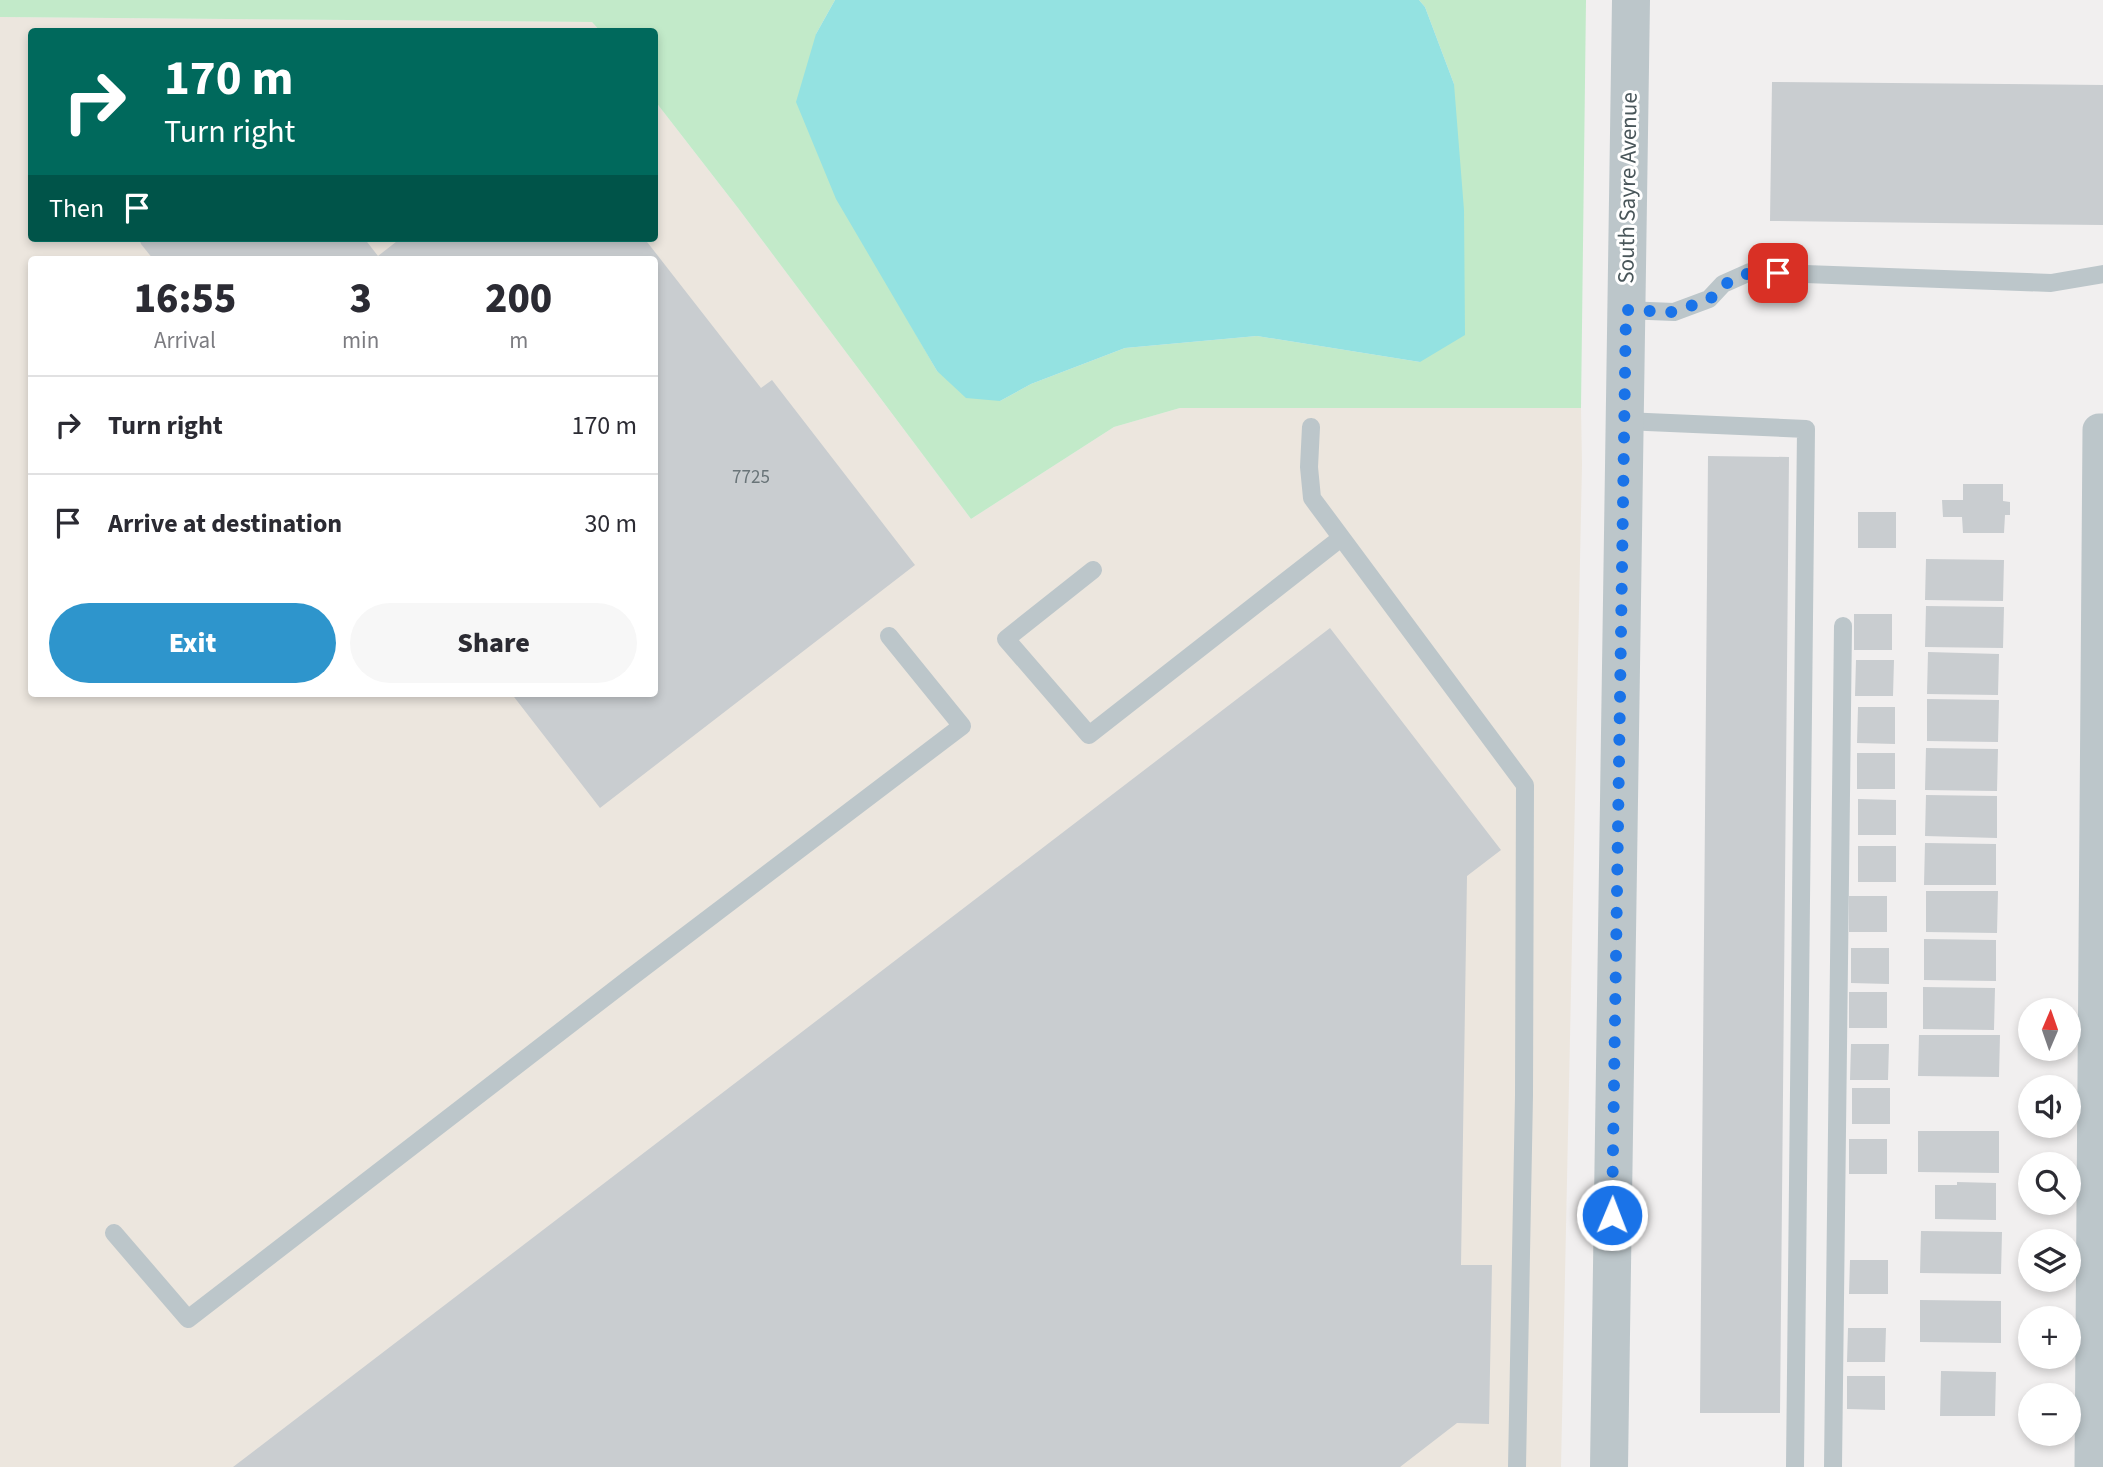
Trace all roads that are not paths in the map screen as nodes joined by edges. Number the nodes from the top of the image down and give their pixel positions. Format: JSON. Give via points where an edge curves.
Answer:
{"nodes":[{"id":1,"x":1631,"y":0,"type":"edge"},
{"id":2,"x":2103,"y":274,"type":"edge"},
{"id":3,"x":1626,"y":310,"type":"junction"},
{"id":4,"x":1624,"y":421,"type":"junction"},
{"id":5,"x":1311,"y":427,"type":"dead end"},
{"id":6,"x":2101,"y":430,"type":"edge"},
{"id":7,"x":1340,"y":538,"type":"junction"},
{"id":8,"x":1093,"y":570,"type":"dead end"},
{"id":9,"x":1843,"y":626,"type":"dead end"},
{"id":10,"x":889,"y":636,"type":"dead end"},
{"id":11,"x":114,"y":1233,"type":"dead end"},
{"id":12,"x":1517,"y":1461,"type":"edge"},
{"id":13,"x":1501,"y":1467,"type":"edge"},
{"id":14,"x":1609,"y":1467,"type":"edge"},
{"id":15,"x":1795,"y":1467,"type":"edge"},
{"id":16,"x":1833,"y":1467,"type":"edge"},
{"id":17,"x":2091,"y":1467,"type":"edge"}],
"edges":[{"from":1,"to":3,"type":"street","name":"South Sayre Avenue"},
{"from":2,"to":3,"type":"lane","via":[[2051,283],[1751,272],[1723,285],[1710,299],[1674,312]]},
{"from":3,"to":4,"type":"street","name":"South Sayre Avenue"},
{"from":4,"to":14,"type":"street","name":"South Sayre Avenue"},
{"from":4,"to":15,"type":"lane","via":[[1806,429]]},
{"from":5,"to":7,"type":"lane","via":[[1312,498]]},
{"from":6,"to":17,"type":"street"},
{"from":7,"to":8,"type":"lane","via":[[1089,735],[1006,639]]},
{"from":7,"to":12,"type":"lane","via":[[1525,785]]},
{"from":9,"to":16,"type":"lane"},
{"from":10,"to":11,"type":"lane","via":[[962,726],[188,1319]]},
{"from":12,"to":13,"type":"lane"}]}
